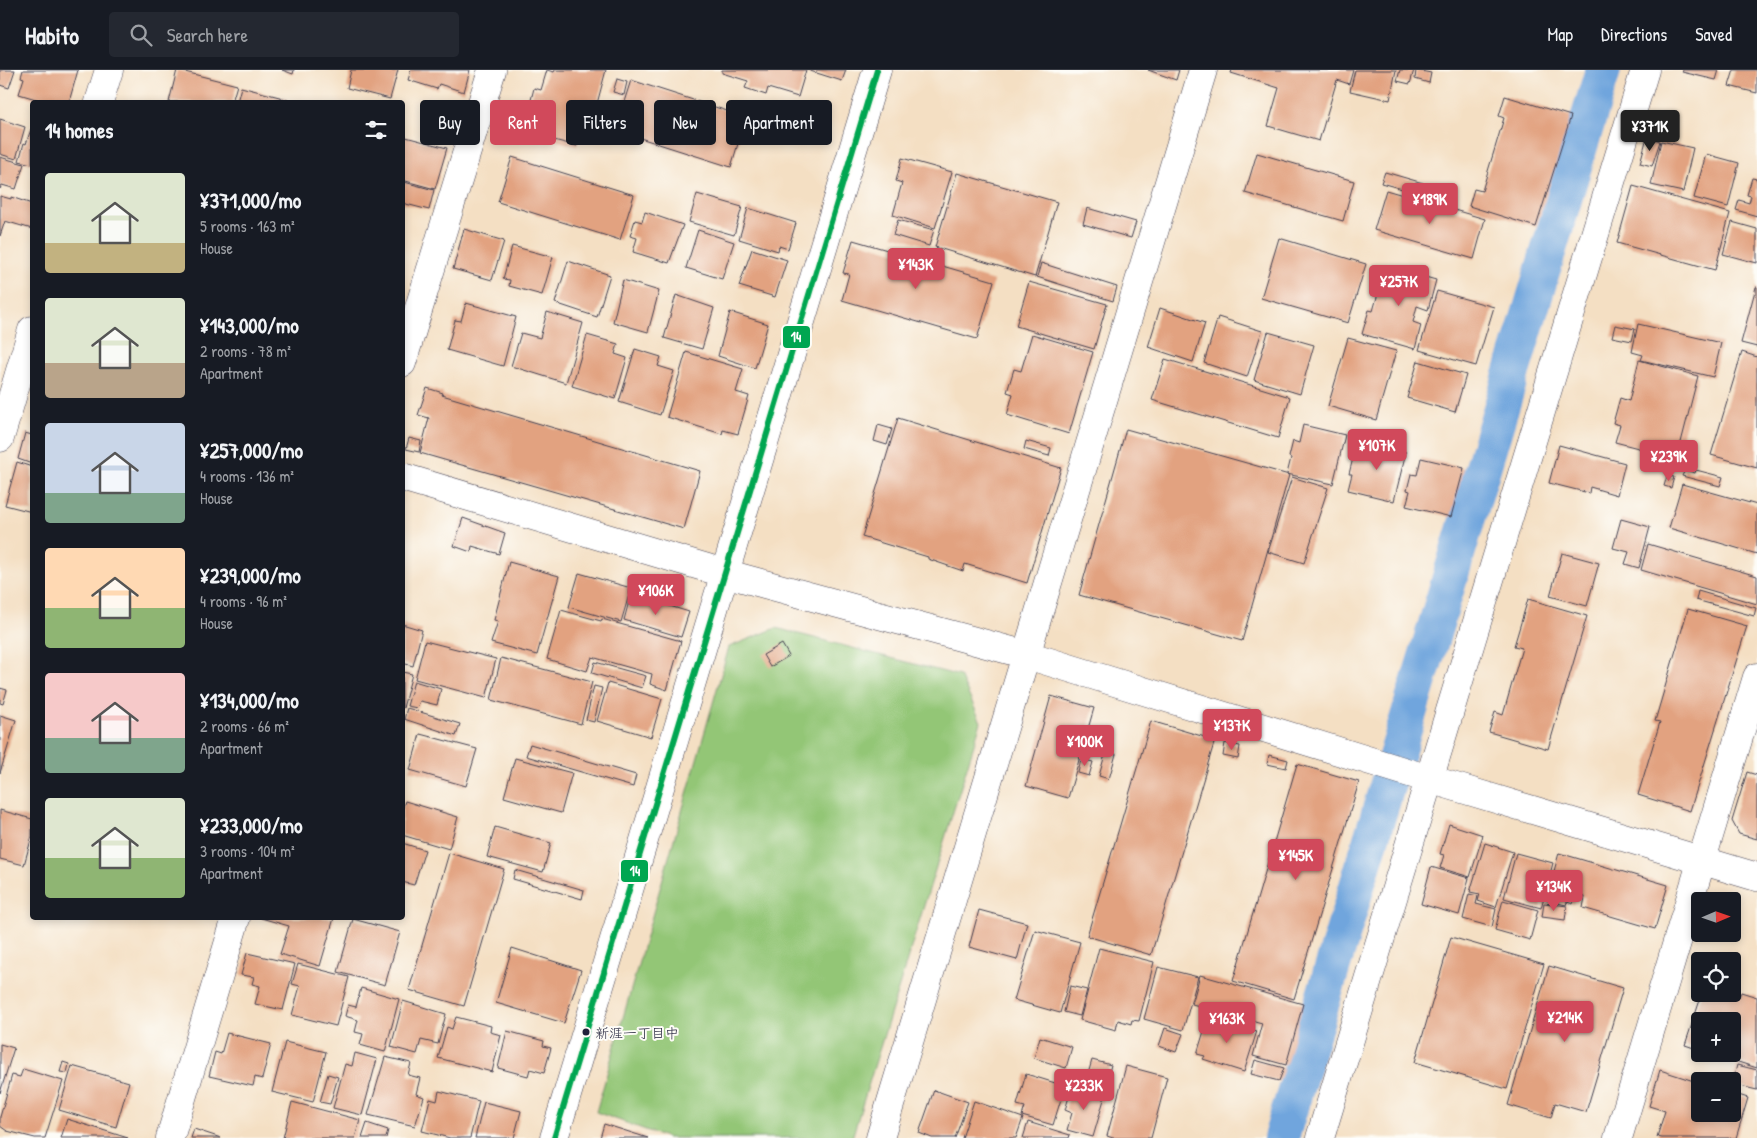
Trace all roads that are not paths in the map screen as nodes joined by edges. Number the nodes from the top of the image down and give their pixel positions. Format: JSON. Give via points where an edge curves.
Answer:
{"nodes":[{"id":1,"x":109,"y":70,"type":"edge"},
{"id":2,"x":492,"y":70,"type":"edge"},
{"id":3,"x":877,"y":70,"type":"edge"},
{"id":4,"x":1204,"y":70,"type":"edge"},
{"id":5,"x":1645,"y":70,"type":"edge"},
{"id":6,"x":100,"y":100,"type":"edge"},
{"id":7,"x":30,"y":335,"type":"edge"},
{"id":8,"x":405,"y":352,"type":"edge"},
{"id":9,"x":18,"y":365,"type":"edge"},
{"id":10,"x":0,"y":438,"type":"edge"},
{"id":11,"x":405,"y":478,"type":"edge"},
{"id":12,"x":724,"y":573,"type":"junction"},
{"id":13,"x":1027,"y":655,"type":"junction"},
{"id":14,"x":1757,"y":677,"type":"edge"},
{"id":15,"x":1421,"y":777,"type":"junction"},
{"id":16,"x":1702,"y":860,"type":"junction"},
{"id":17,"x":1757,"y":877,"type":"edge"},
{"id":18,"x":235,"y":920,"type":"edge"},
{"id":19,"x":170,"y":1138,"type":"edge"},
{"id":20,"x":554,"y":1138,"type":"edge"},
{"id":21,"x":880,"y":1138,"type":"edge"},
{"id":22,"x":1320,"y":1138,"type":"edge"},
{"id":23,"x":1618,"y":1138,"type":"edge"}],
"edges":[{"from":1,"to":6,"type":"street"},
{"from":2,"to":8,"type":"street"},
{"from":3,"to":12,"type":"street"},
{"from":4,"to":13,"type":"street"},
{"from":5,"to":15,"type":"street"},
{"from":7,"to":9,"type":"street"},
{"from":9,"to":10,"type":"street"},
{"from":11,"to":12,"type":"street"},
{"from":12,"to":13,"type":"street"},
{"from":12,"to":20,"type":"street"},
{"from":13,"to":15,"type":"street"},
{"from":13,"to":21,"type":"street"},
{"from":14,"to":16,"type":"street"},
{"from":15,"to":16,"type":"street"},
{"from":15,"to":22,"type":"street"},
{"from":16,"to":17,"type":"street"},
{"from":16,"to":23,"type":"street"},
{"from":18,"to":19,"type":"street"}]}
